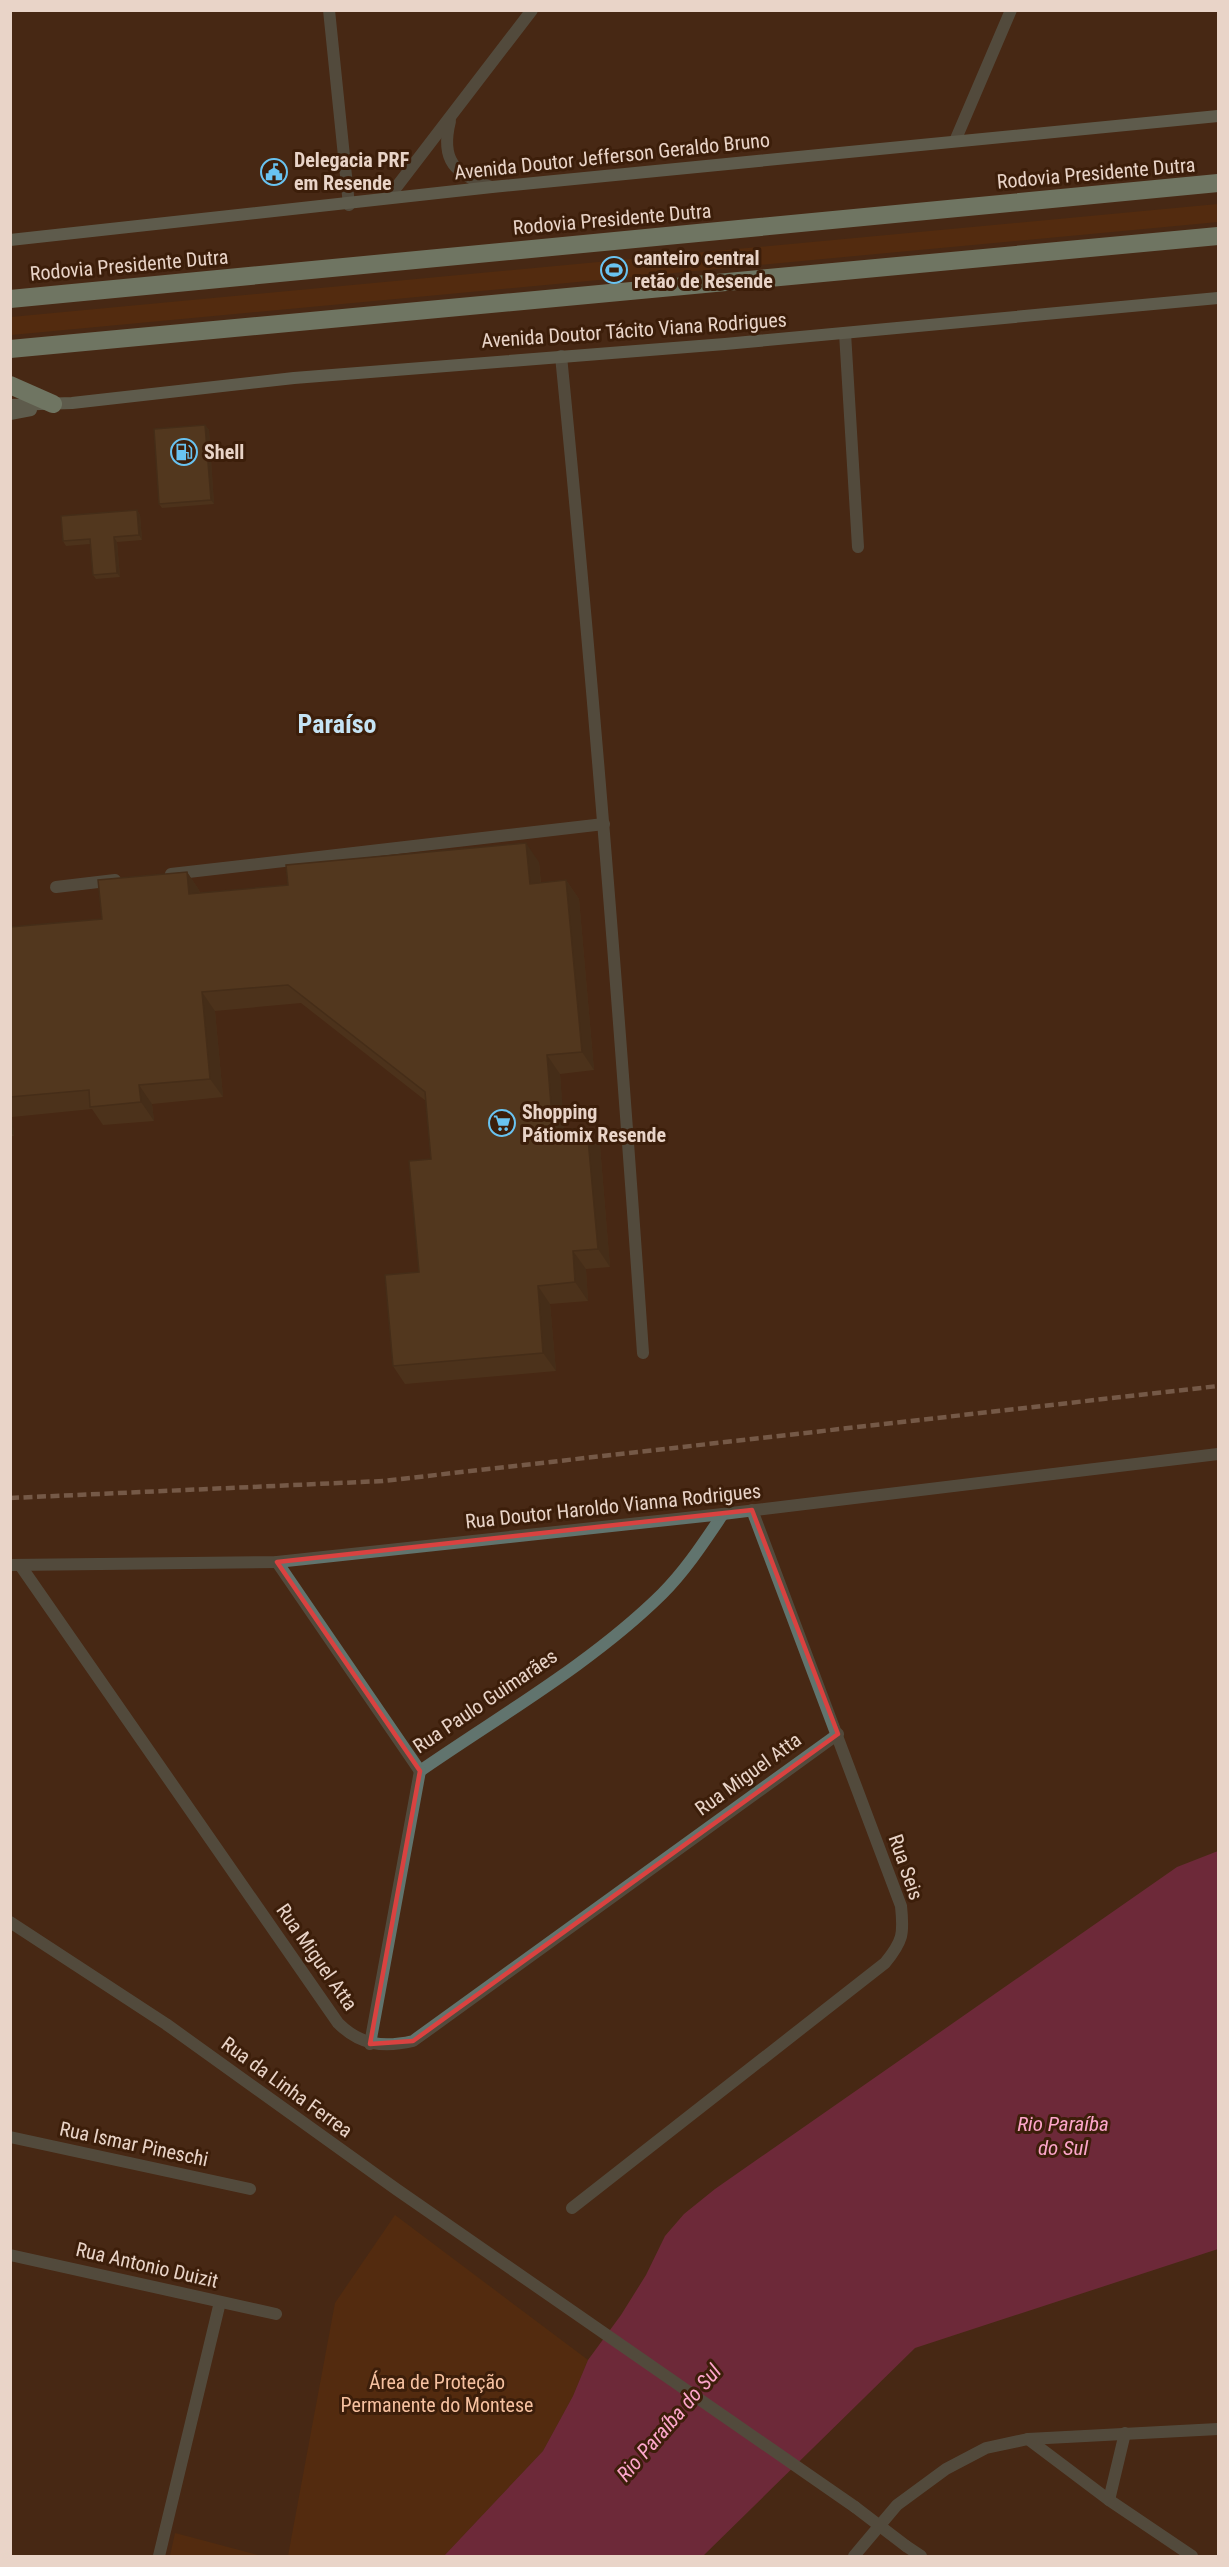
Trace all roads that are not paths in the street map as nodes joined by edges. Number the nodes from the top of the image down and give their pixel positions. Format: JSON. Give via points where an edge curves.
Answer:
{"nodes":[{"id":1,"x":329,"y":10,"type":"edge"},
{"id":2,"x":532,"y":10,"type":"edge"},
{"id":3,"x":1011,"y":10,"type":"edge"},
{"id":4,"x":1218,"y":116,"type":"edge"},
{"id":5,"x":451,"y":117,"type":"junction"},
{"id":6,"x":955,"y":141,"type":"junction"},
{"id":7,"x":1218,"y":183,"type":"edge"},
{"id":8,"x":492,"y":188,"type":"junction"},
{"id":9,"x":388,"y":198,"type":"junction"},
{"id":10,"x":349,"y":205,"type":"junction"},
{"id":11,"x":1218,"y":236,"type":"edge"},
{"id":12,"x":10,"y":240,"type":"edge"},
{"id":13,"x":1218,"y":298,"type":"edge"},
{"id":14,"x":14,"y":299,"type":"edge"},
{"id":15,"x":845,"y":333,"type":"junction"},
{"id":16,"x":10,"y":349,"type":"edge"},
{"id":17,"x":561,"y":356,"type":"junction"},
{"id":18,"x":10,"y":385,"type":"edge"},
{"id":19,"x":52,"y":404,"type":"junction"},
{"id":20,"x":10,"y":405,"type":"edge"},
{"id":21,"x":10,"y":414,"type":"edge"},
{"id":22,"x":858,"y":547,"type":"dead end"},
{"id":23,"x":604,"y":824,"type":"junction"},
{"id":24,"x":163,"y":874,"type":"edge"},
{"id":25,"x":128,"y":879,"type":"edge"},
{"id":26,"x":56,"y":887,"type":"dead end"},
{"id":27,"x":644,"y":1353,"type":"dead end"},
{"id":28,"x":1218,"y":1454,"type":"edge"},
{"id":29,"x":752,"y":1510,"type":"junction"},
{"id":30,"x":723,"y":1514,"type":"junction"},
{"id":31,"x":277,"y":1562,"type":"junction"},
{"id":32,"x":15,"y":1565,"type":"edge"},
{"id":33,"x":838,"y":1734,"type":"junction"},
{"id":34,"x":420,"y":1771,"type":"junction"},
{"id":35,"x":10,"y":1922,"type":"edge"},
{"id":36,"x":370,"y":2044,"type":"junction"},
{"id":37,"x":10,"y":2137,"type":"edge"},
{"id":38,"x":250,"y":2189,"type":"dead end"},
{"id":39,"x":572,"y":2208,"type":"dead end"},
{"id":40,"x":10,"y":2255,"type":"edge"},
{"id":41,"x":220,"y":2302,"type":"junction"},
{"id":42,"x":276,"y":2314,"type":"dead end"},
{"id":43,"x":1218,"y":2429,"type":"edge"},
{"id":44,"x":1125,"y":2433,"type":"junction"},
{"id":45,"x":1028,"y":2439,"type":"junction"},
{"id":46,"x":1109,"y":2500,"type":"junction"},
{"id":47,"x":159,"y":2556,"type":"edge"},
{"id":48,"x":854,"y":2556,"type":"edge"},
{"id":49,"x":921,"y":2556,"type":"edge"},
{"id":50,"x":1192,"y":2556,"type":"edge"}],
"edges":[{"from":1,"to":10,"type":"street"},
{"from":2,"to":5,"type":"street"},
{"from":3,"to":6,"type":"street"},
{"from":4,"to":6,"type":"main road","name":"Avenida Doutor Jefferson Geraldo Bruno"},
{"from":5,"to":8,"type":"street","via":[[445,142],[449,160],[472,180]]},
{"from":5,"to":9,"type":"street"},
{"from":6,"to":8,"type":"main road","name":"Avenida Doutor Jefferson Geraldo Bruno"},
{"from":7,"to":14,"type":"highway","name":"Rodovia Presidente Dutra"},
{"from":8,"to":9,"type":"main road","name":"Avenida Doutor Jefferson Geraldo Bruno"},
{"from":9,"to":10,"type":"main road","name":"Avenida Doutor Jefferson Geraldo Bruno"},
{"from":10,"to":12,"type":"main road","name":"Avenida Doutor Jefferson Geraldo Bruno"},
{"from":11,"to":16,"type":"highway"},
{"from":13,"to":15,"type":"main road","name":"Avenida Doutor Tácito Viana Rodrigues"},
{"from":15,"to":17,"type":"main road","name":"Avenida Doutor Tácito Viana Rodrigues"},
{"from":15,"to":22,"type":"street"},
{"from":17,"to":19,"type":"main road","name":"Avenida Doutor Tácito Viana Rodrigues","via":[[294,378]]},
{"from":17,"to":23,"type":"street"},
{"from":18,"to":19,"type":"highway"},
{"from":19,"to":20,"type":"main road","name":"Avenida Doutor Tácito Viana Rodrigues"},
{"from":19,"to":21,"type":"main road","name":"Avenida Doutor Tácito Viana Rodrigues"},
{"from":23,"to":24,"type":"street"},
{"from":23,"to":27,"type":"street"},
{"from":25,"to":26,"type":"street"},
{"from":28,"to":29,"type":"street","name":"Rua Doutor Haroldo Vianna Rodrigues"},
{"from":29,"to":30,"type":"street","name":"Rua Doutor Haroldo Vianna Rodrigues"},
{"from":29,"to":33,"type":"street","name":"Rua Seis"},
{"from":30,"to":31,"type":"street","name":"Rua Doutor Haroldo Vianna Rodrigues"},
{"from":30,"to":34,"type":"street","name":"Rua Paulo Guimarães","via":[[663,1593],[603,1646]]},
{"from":31,"to":32,"type":"street","name":"Rua Doutor Haroldo Vianna Rodrigues"},
{"from":31,"to":34,"type":"street","name":"Rua Paulo Guimarães"},
{"from":32,"to":36,"type":"street","name":"Rua Miguel Atta","via":[[338,2023]]},
{"from":33,"to":36,"type":"street","name":"Rua Miguel Atta","via":[[413,2042],[392,2046]]},
{"from":33,"to":39,"type":"street","name":"Rua Seis","via":[[901,1906],[904,1931],[900,1945],[885,1963]]},
{"from":34,"to":36,"type":"street"},
{"from":35,"to":49,"type":"street","name":"Rua da Linha Ferrea","bridge":true,"via":[[166,2024]]},
{"from":37,"to":38,"type":"street","name":"Rua Ismar Pineschi"},
{"from":40,"to":41,"type":"street","name":"Rua Antonio Duizit"},
{"from":41,"to":42,"type":"street","name":"Rua Antonio Duizit"},
{"from":41,"to":47,"type":"street"},
{"from":43,"to":44,"type":"street"},
{"from":44,"to":45,"type":"street"},
{"from":44,"to":46,"type":"street"},
{"from":45,"to":46,"type":"street"},
{"from":45,"to":48,"type":"street","via":[[986,2448],[946,2469],[897,2505]]},
{"from":46,"to":50,"type":"street"}]}
